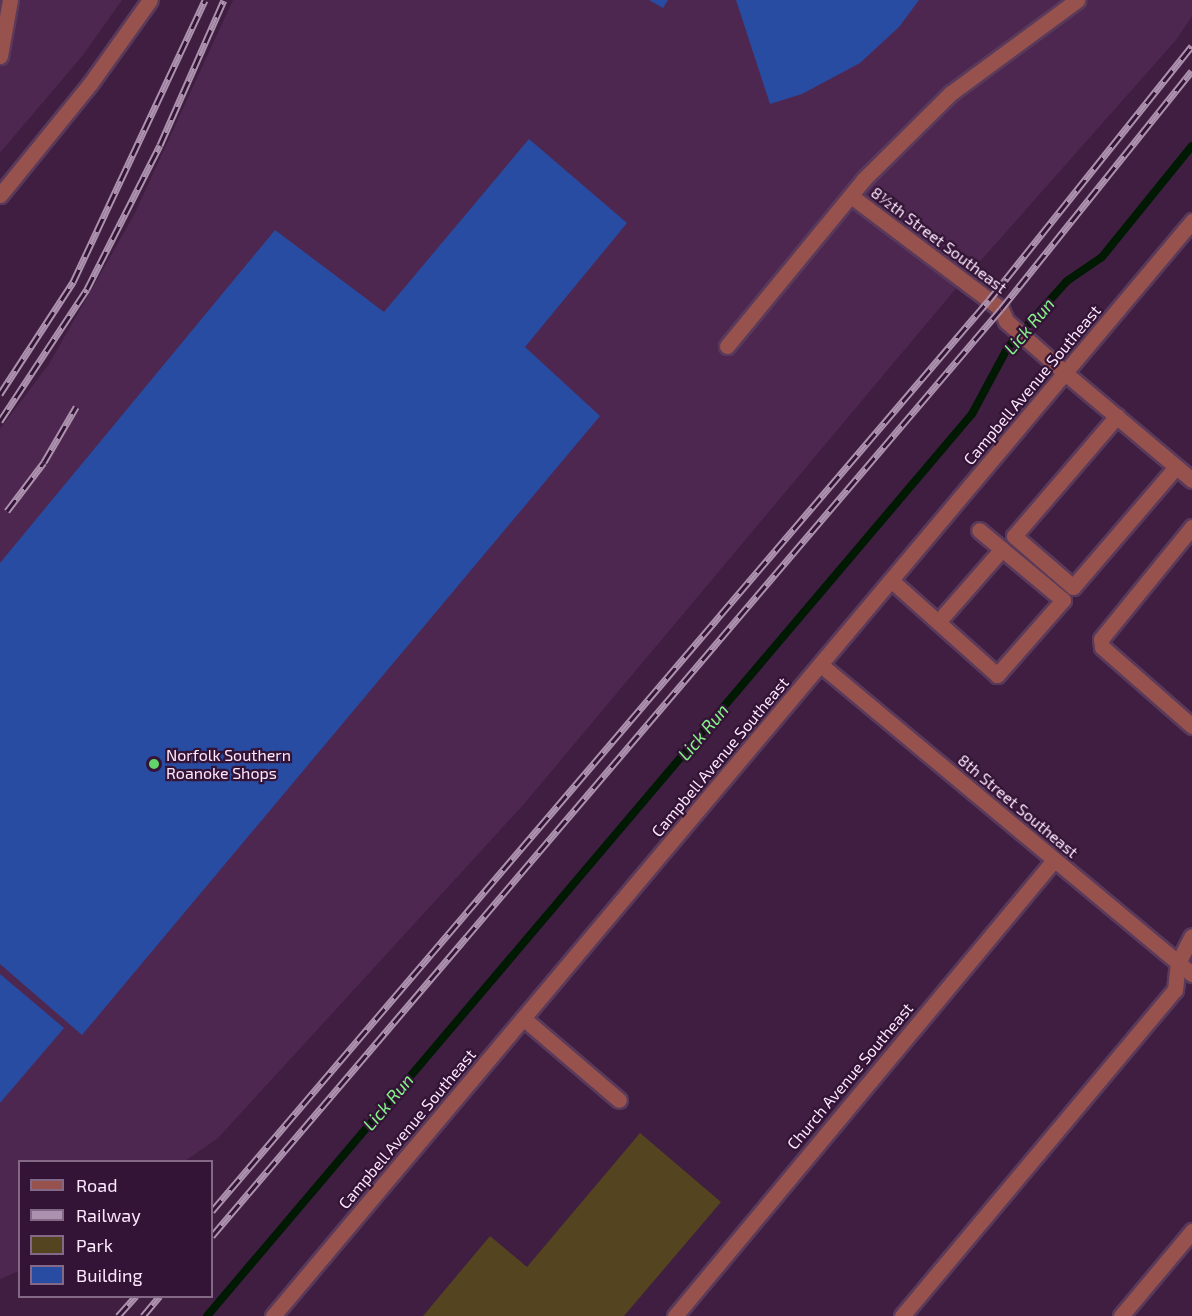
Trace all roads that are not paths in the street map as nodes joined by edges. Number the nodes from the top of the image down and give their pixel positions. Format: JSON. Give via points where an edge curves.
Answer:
{"nodes":[{"id":1,"x":10,"y":0,"type":"edge"},
{"id":2,"x":150,"y":0,"type":"edge"},
{"id":3,"x":1077,"y":0,"type":"edge"},
{"id":4,"x":0,"y":56,"type":"edge"},
{"id":5,"x":3,"y":185,"type":"edge"},
{"id":6,"x":851,"y":196,"type":"junction"},
{"id":7,"x":1192,"y":221,"type":"edge"},
{"id":8,"x":727,"y":346,"type":"dead end"},
{"id":9,"x":1065,"y":373,"type":"junction"},
{"id":10,"x":1117,"y":416,"type":"junction"},
{"id":11,"x":1176,"y":467,"type":"junction"},
{"id":12,"x":1192,"y":480,"type":"edge"},
{"id":13,"x":1192,"y":527,"type":"edge"},
{"id":14,"x":979,"y":530,"type":"dead end"},
{"id":15,"x":1002,"y":549,"type":"junction"},
{"id":16,"x":892,"y":581,"type":"junction"},
{"id":17,"x":938,"y":622,"type":"junction"},
{"id":18,"x":821,"y":665,"type":"junction"},
{"id":19,"x":1192,"y":726,"type":"edge"},
{"id":20,"x":1054,"y":860,"type":"junction"},
{"id":21,"x":1192,"y":936,"type":"edge"},
{"id":22,"x":1178,"y":963,"type":"junction"},
{"id":23,"x":1192,"y":974,"type":"edge"},
{"id":24,"x":523,"y":1018,"type":"junction"},
{"id":25,"x":620,"y":1100,"type":"dead end"},
{"id":26,"x":1192,"y":1231,"type":"edge"},
{"id":27,"x":273,"y":1316,"type":"edge"},
{"id":28,"x":675,"y":1316,"type":"edge"},
{"id":29,"x":902,"y":1316,"type":"edge"},
{"id":30,"x":1121,"y":1316,"type":"edge"}],
"edges":[{"from":1,"to":4,"type":"street"},
{"from":2,"to":5,"type":"street","via":[[90,84]]},
{"from":3,"to":6,"type":"street","via":[[957,87]]},
{"from":6,"to":8,"type":"street"},
{"from":6,"to":9,"type":"street","name":"8½th Street Southeast","via":[[1001,309],[1006,321]]},
{"from":7,"to":9,"type":"street","name":"Campbell Avenue Southeast"},
{"from":9,"to":10,"type":"street","name":"8½th Street Southeast"},
{"from":9,"to":16,"type":"street","name":"Campbell Avenue Southeast"},
{"from":10,"to":11,"type":"street","name":"8½th Street Southeast"},
{"from":10,"to":11,"type":"street","via":[[1014,536],[1072,587]]},
{"from":11,"to":12,"type":"street","name":"8½th Street Southeast"},
{"from":13,"to":19,"type":"street","via":[[1101,639],[1102,647]]},
{"from":14,"to":15,"type":"street"},
{"from":15,"to":17,"type":"street"},
{"from":15,"to":17,"type":"street","via":[[1063,600],[997,675]]},
{"from":16,"to":17,"type":"street"},
{"from":16,"to":18,"type":"street","name":"Campbell Avenue Southeast"},
{"from":18,"to":20,"type":"street","name":"8th Street Southeast"},
{"from":18,"to":24,"type":"street","name":"Campbell Avenue Southeast"},
{"from":20,"to":22,"type":"street","name":"8th Street Southeast"},
{"from":20,"to":28,"type":"street","name":"Church Avenue Southeast"},
{"from":21,"to":22,"type":"street"},
{"from":22,"to":23,"type":"street","name":"8th Street Southeast"},
{"from":22,"to":29,"type":"street","via":[[1175,990]]},
{"from":24,"to":25,"type":"street"},
{"from":24,"to":27,"type":"street","name":"Campbell Avenue Southeast"},
{"from":26,"to":30,"type":"street"}]}
